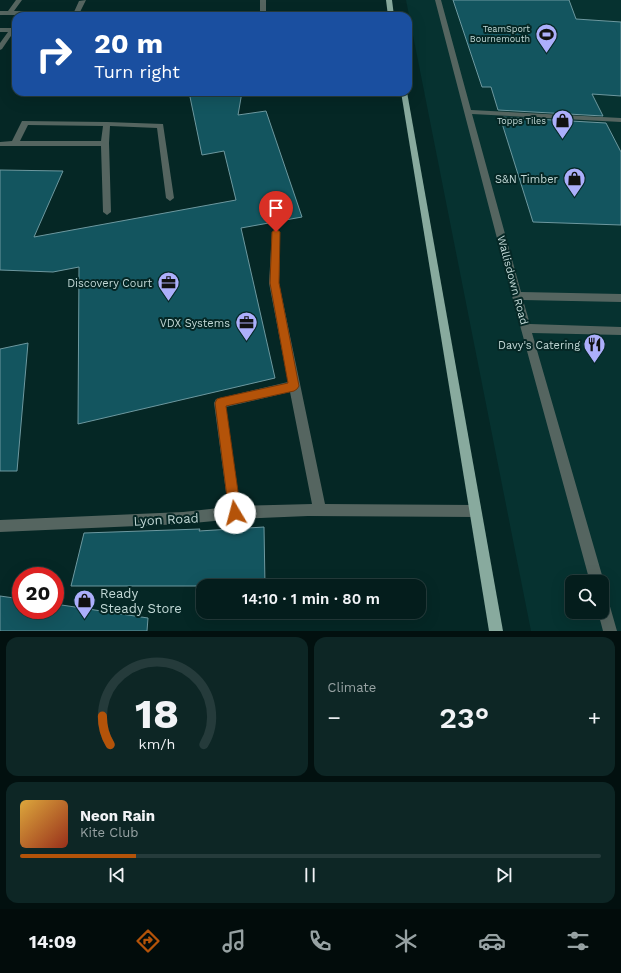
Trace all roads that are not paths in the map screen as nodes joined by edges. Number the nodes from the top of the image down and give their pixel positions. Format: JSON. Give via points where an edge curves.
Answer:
{"nodes":[{"id":1,"x":20,"y":0,"type":"edge"},
{"id":2,"x":83,"y":0,"type":"edge"},
{"id":3,"x":263,"y":0,"type":"edge"},
{"id":4,"x":389,"y":0,"type":"edge"},
{"id":5,"x":438,"y":0,"type":"edge"},
{"id":6,"x":77,"y":12,"type":"edge"},
{"id":7,"x":263,"y":12,"type":"edge"},
{"id":8,"x":390,"y":12,"type":"edge"},
{"id":9,"x":0,"y":13,"type":"edge"},
{"id":10,"x":10,"y":13,"type":"joint"},
{"id":11,"x":0,"y":30,"type":"edge"},
{"id":12,"x":0,"y":48,"type":"edge"},
{"id":13,"x":405,"y":96,"type":"edge"},
{"id":14,"x":468,"y":112,"type":"junction"},
{"id":15,"x":621,"y":120,"type":"edge"},
{"id":16,"x":107,"y":124,"type":"junction"},
{"id":17,"x":105,"y":143,"type":"junction"},
{"id":18,"x":0,"y":144,"type":"edge"},
{"id":19,"x":15,"y":144,"type":"junction"},
{"id":20,"x":170,"y":198,"type":"dead end"},
{"id":21,"x":107,"y":212,"type":"dead end"},
{"id":22,"x":276,"y":232,"type":"dead end"},
{"id":23,"x":517,"y":296,"type":"junction"},
{"id":24,"x":621,"y":298,"type":"edge"},
{"id":25,"x":526,"y":328,"type":"junction"},
{"id":26,"x":621,"y":331,"type":"edge"},
{"id":27,"x":294,"y":386,"type":"junction"},
{"id":28,"x":320,"y":510,"type":"junction"},
{"id":29,"x":475,"y":511,"type":"junction"},
{"id":30,"x":235,"y":513,"type":"junction"},
{"id":31,"x":0,"y":526,"type":"edge"},
{"id":32,"x":595,"y":575,"type":"edge"},
{"id":33,"x":607,"y":619,"type":"edge"},
{"id":34,"x":496,"y":631,"type":"edge"},
{"id":35,"x":610,"y":631,"type":"edge"}],
"edges":[{"from":1,"to":10,"type":"street"},
{"from":2,"to":6,"type":"street"},
{"from":3,"to":7,"type":"street"},
{"from":4,"to":8,"type":"main road"},
{"from":5,"to":14,"type":"street","name":"Wallisdown Road"},
{"from":9,"to":10,"type":"street"},
{"from":11,"to":12,"type":"street","via":[[12,30]]},
{"from":13,"to":29,"type":"main road"},
{"from":14,"to":15,"type":"street"},
{"from":14,"to":23,"type":"street","name":"Wallisdown Road"},
{"from":16,"to":17,"type":"street"},
{"from":16,"to":19,"type":"street","via":[[25,123]]},
{"from":16,"to":20,"type":"street","via":[[160,126]]},
{"from":17,"to":19,"type":"street"},
{"from":17,"to":21,"type":"street"},
{"from":18,"to":19,"type":"street"},
{"from":22,"to":27,"type":"street","via":[[274,283]]},
{"from":23,"to":24,"type":"street"},
{"from":23,"to":25,"type":"street","name":"Wallisdown Road"},
{"from":25,"to":26,"type":"street"},
{"from":25,"to":32,"type":"street","name":"Wallisdown Road"},
{"from":27,"to":28,"type":"street"},
{"from":27,"to":30,"type":"street","via":[[220,403]]},
{"from":28,"to":29,"type":"street","name":"Lyon Road"},
{"from":28,"to":30,"type":"street","name":"Lyon Road"},
{"from":29,"to":34,"type":"main road"},
{"from":30,"to":31,"type":"street","name":"Lyon Road","via":[[183,518]]},
{"from":33,"to":35,"type":"street"}]}
